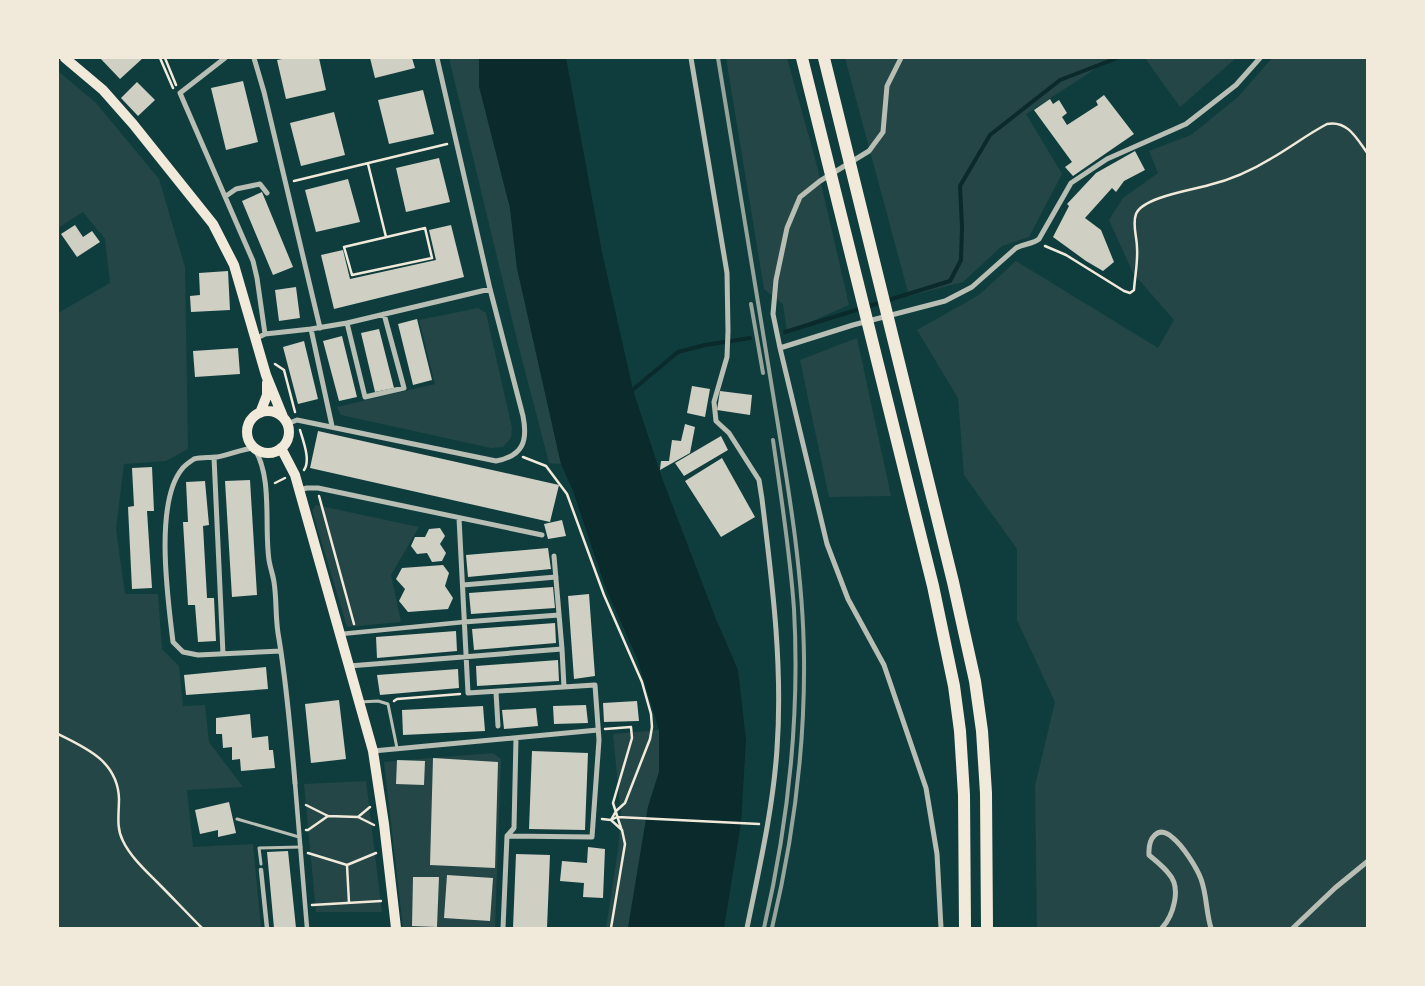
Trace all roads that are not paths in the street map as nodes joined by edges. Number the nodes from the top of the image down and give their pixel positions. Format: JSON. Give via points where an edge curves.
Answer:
{"nodes":[{"id":1,"x":64,"y":58,"type":"edge"},
{"id":2,"x":225,"y":58,"type":"edge"},
{"id":3,"x":254,"y":58,"type":"edge"},
{"id":4,"x":437,"y":58,"type":"edge"},
{"id":5,"x":690,"y":58,"type":"edge"},
{"id":6,"x":802,"y":58,"type":"edge"},
{"id":7,"x":824,"y":58,"type":"edge"},
{"id":8,"x":901,"y":58,"type":"edge"},
{"id":9,"x":1260,"y":58,"type":"edge"},
{"id":10,"x":267,"y":193,"type":"dead end"},
{"id":11,"x":226,"y":196,"type":"junction"},
{"id":12,"x":490,"y":288,"type":"junction"},
{"id":13,"x":384,"y":314,"type":"junction"},
{"id":14,"x":346,"y":323,"type":"junction"},
{"id":15,"x":320,"y":328,"type":"junction"},
{"id":16,"x":311,"y":329,"type":"junction"},
{"id":17,"x":265,"y":334,"type":"junction"},
{"id":18,"x":255,"y":339,"type":"junction"},
{"id":19,"x":780,"y":348,"type":"junction"},
{"id":20,"x":266,"y":375,"type":"junction"},
{"id":21,"x":260,"y":413,"type":"junction"},
{"id":22,"x":285,"y":421,"type":"junction"},
{"id":23,"x":332,"y":426,"type":"junction"},
{"id":24,"x":254,"y":448,"type":"junction"},
{"id":25,"x":281,"y":448,"type":"junction"},
{"id":26,"x":214,"y":457,"type":"junction"},
{"id":27,"x":299,"y":490,"type":"junction"},
{"id":28,"x":459,"y":518,"type":"junction"},
{"id":29,"x":542,"y":535,"type":"dead end"},
{"id":30,"x":554,"y":556,"type":"dead end"},
{"id":31,"x":556,"y":577,"type":"junction"},
{"id":32,"x":463,"y":585,"type":"junction"},
{"id":33,"x":559,"y":615,"type":"junction"},
{"id":34,"x":464,"y":622,"type":"junction"},
{"id":35,"x":341,"y":634,"type":"junction"},
{"id":36,"x":562,"y":649,"type":"junction"},
{"id":37,"x":281,"y":651,"type":"junction"},
{"id":38,"x":223,"y":654,"type":"junction"},
{"id":39,"x":465,"y":656,"type":"junction"},
{"id":40,"x":350,"y":666,"type":"junction"},
{"id":41,"x":564,"y":687,"type":"junction"},
{"id":42,"x":496,"y":692,"type":"junction"},
{"id":43,"x":360,"y":702,"type":"junction"},
{"id":44,"x":498,"y":726,"type":"dead end"},
{"id":45,"x":598,"y":730,"type":"junction"},
{"id":46,"x":516,"y":738,"type":"junction"},
{"id":47,"x":397,"y":748,"type":"junction"},
{"id":48,"x":373,"y":751,"type":"junction"},
{"id":49,"x":295,"y":783,"type":"joint"},
{"id":50,"x":236,"y":819,"type":"dead end"},
{"id":51,"x":507,"y":836,"type":"junction"},
{"id":52,"x":300,"y":837,"type":"junction"},
{"id":53,"x":301,"y":847,"type":"junction"},
{"id":54,"x":1368,"y":861,"type":"edge"},
{"id":55,"x":261,"y":864,"type":"dead end"},
{"id":56,"x":261,"y":870,"type":"dead end"},
{"id":57,"x":267,"y":928,"type":"edge"},
{"id":58,"x":307,"y":928,"type":"edge"},
{"id":59,"x":396,"y":928,"type":"edge"},
{"id":60,"x":503,"y":928,"type":"edge"},
{"id":61,"x":747,"y":928,"type":"edge"},
{"id":62,"x":941,"y":928,"type":"edge"},
{"id":63,"x":965,"y":928,"type":"edge"},
{"id":64,"x":987,"y":928,"type":"edge"},
{"id":65,"x":1162,"y":928,"type":"edge"},
{"id":66,"x":1210,"y":928,"type":"edge"},
{"id":67,"x":1293,"y":928,"type":"edge"}],
"edges":[{"from":1,"to":18,"type":"main road","via":[[103,90],[213,224],[234,265]]},
{"from":2,"to":11,"type":"street","via":[[180,93]]},
{"from":3,"to":15,"type":"street"},
{"from":4,"to":12,"type":"street"},
{"from":5,"to":61,"type":"street","via":[[726,273],[727,356],[714,402],[716,421],[729,433],[759,480],[775,620],[778,669],[774,783]]},
{"from":6,"to":63,"type":"highway","via":[[933,586],[954,686],[964,795]]},
{"from":7,"to":64,"type":"highway","via":[[960,611],[974,681],[982,731],[986,793]]},
{"from":8,"to":19,"type":"street","via":[[887,86],[883,132],[869,151],[820,181],[800,197],[796,205],[787,228],[776,280],[773,314]]},
{"from":9,"to":19,"type":"street","via":[[1236,85],[1186,124],[1107,159],[1071,182],[1036,242],[1016,248],[972,287],[945,301]]},
{"from":10,"to":11,"type":"street","via":[[260,184],[236,189]]},
{"from":11,"to":17,"type":"street","via":[[253,261]]},
{"from":12,"to":13,"type":"street"},
{"from":12,"to":23,"type":"street","via":[[526,429],[524,442],[515,453],[496,461]]},
{"from":13,"to":14,"type":"street"},
{"from":13,"to":14,"type":"street","via":[[404,388],[366,397]]},
{"from":14,"to":15,"type":"street"},
{"from":15,"to":16,"type":"street"},
{"from":16,"to":17,"type":"street"},
{"from":16,"to":23,"type":"street"},
{"from":17,"to":18,"type":"street"},
{"from":18,"to":20,"type":"main road"},
{"from":19,"to":62,"type":"street","via":[[827,544],[848,600],[884,665],[926,788],[937,854]]},
{"from":20,"to":21,"type":"main road","via":[[267,395]]},
{"from":20,"to":22,"type":"main road"},
{"from":21,"to":22,"type":"main road","via":[[272,411]]},
{"from":21,"to":24,"type":"main road","via":[[254,416],[247,429]]},
{"from":22,"to":23,"type":"street"},
{"from":22,"to":25,"type":"main road","via":[[289,433]]},
{"from":24,"to":25,"type":"main road","via":[[265,453]]},
{"from":24,"to":26,"type":"street"},
{"from":24,"to":37,"type":"street","via":[[263,469],[269,561]]},
{"from":25,"to":27,"type":"main road"},
{"from":26,"to":38,"type":"street"},
{"from":26,"to":38,"type":"street","via":[[193,460],[182,469],[172,489],[164,530],[173,642],[183,652]]},
{"from":27,"to":28,"type":"street","via":[[318,488]]},
{"from":27,"to":35,"type":"main road"},
{"from":28,"to":29,"type":"street"},
{"from":28,"to":32,"type":"street"},
{"from":30,"to":31,"type":"street"},
{"from":31,"to":32,"type":"street"},
{"from":31,"to":33,"type":"street"},
{"from":32,"to":34,"type":"street"},
{"from":33,"to":34,"type":"street"},
{"from":33,"to":36,"type":"street"},
{"from":34,"to":35,"type":"street"},
{"from":34,"to":39,"type":"street"},
{"from":35,"to":40,"type":"main road"},
{"from":36,"to":39,"type":"street"},
{"from":36,"to":41,"type":"street"},
{"from":37,"to":38,"type":"street"},
{"from":37,"to":49,"type":"street"},
{"from":39,"to":40,"type":"street"},
{"from":39,"to":42,"type":"street","via":[[468,693]]},
{"from":40,"to":43,"type":"main road"},
{"from":41,"to":42,"type":"street"},
{"from":41,"to":45,"type":"street","via":[[595,685]]},
{"from":42,"to":44,"type":"street"},
{"from":43,"to":47,"type":"lane","via":[[388,704]]},
{"from":43,"to":48,"type":"main road"},
{"from":45,"to":46,"type":"street"},
{"from":45,"to":51,"type":"street","via":[[592,837]]},
{"from":46,"to":47,"type":"street"},
{"from":46,"to":51,"type":"street","via":[[514,828]]},
{"from":47,"to":48,"type":"street"},
{"from":48,"to":59,"type":"main road"},
{"from":49,"to":52,"type":"street"},
{"from":50,"to":52,"type":"lane"},
{"from":51,"to":60,"type":"street"},
{"from":52,"to":53,"type":"street"},
{"from":53,"to":55,"type":"lane","via":[[259,848]]},
{"from":53,"to":58,"type":"street"},
{"from":54,"to":67,"type":"street"},
{"from":56,"to":57,"type":"street"},
{"from":65,"to":66,"type":"street","via":[[1173,910],[1174,886],[1171,875],[1149,855],[1148,845],[1158,833],[1168,834],[1174,839],[1197,871]]}]}
